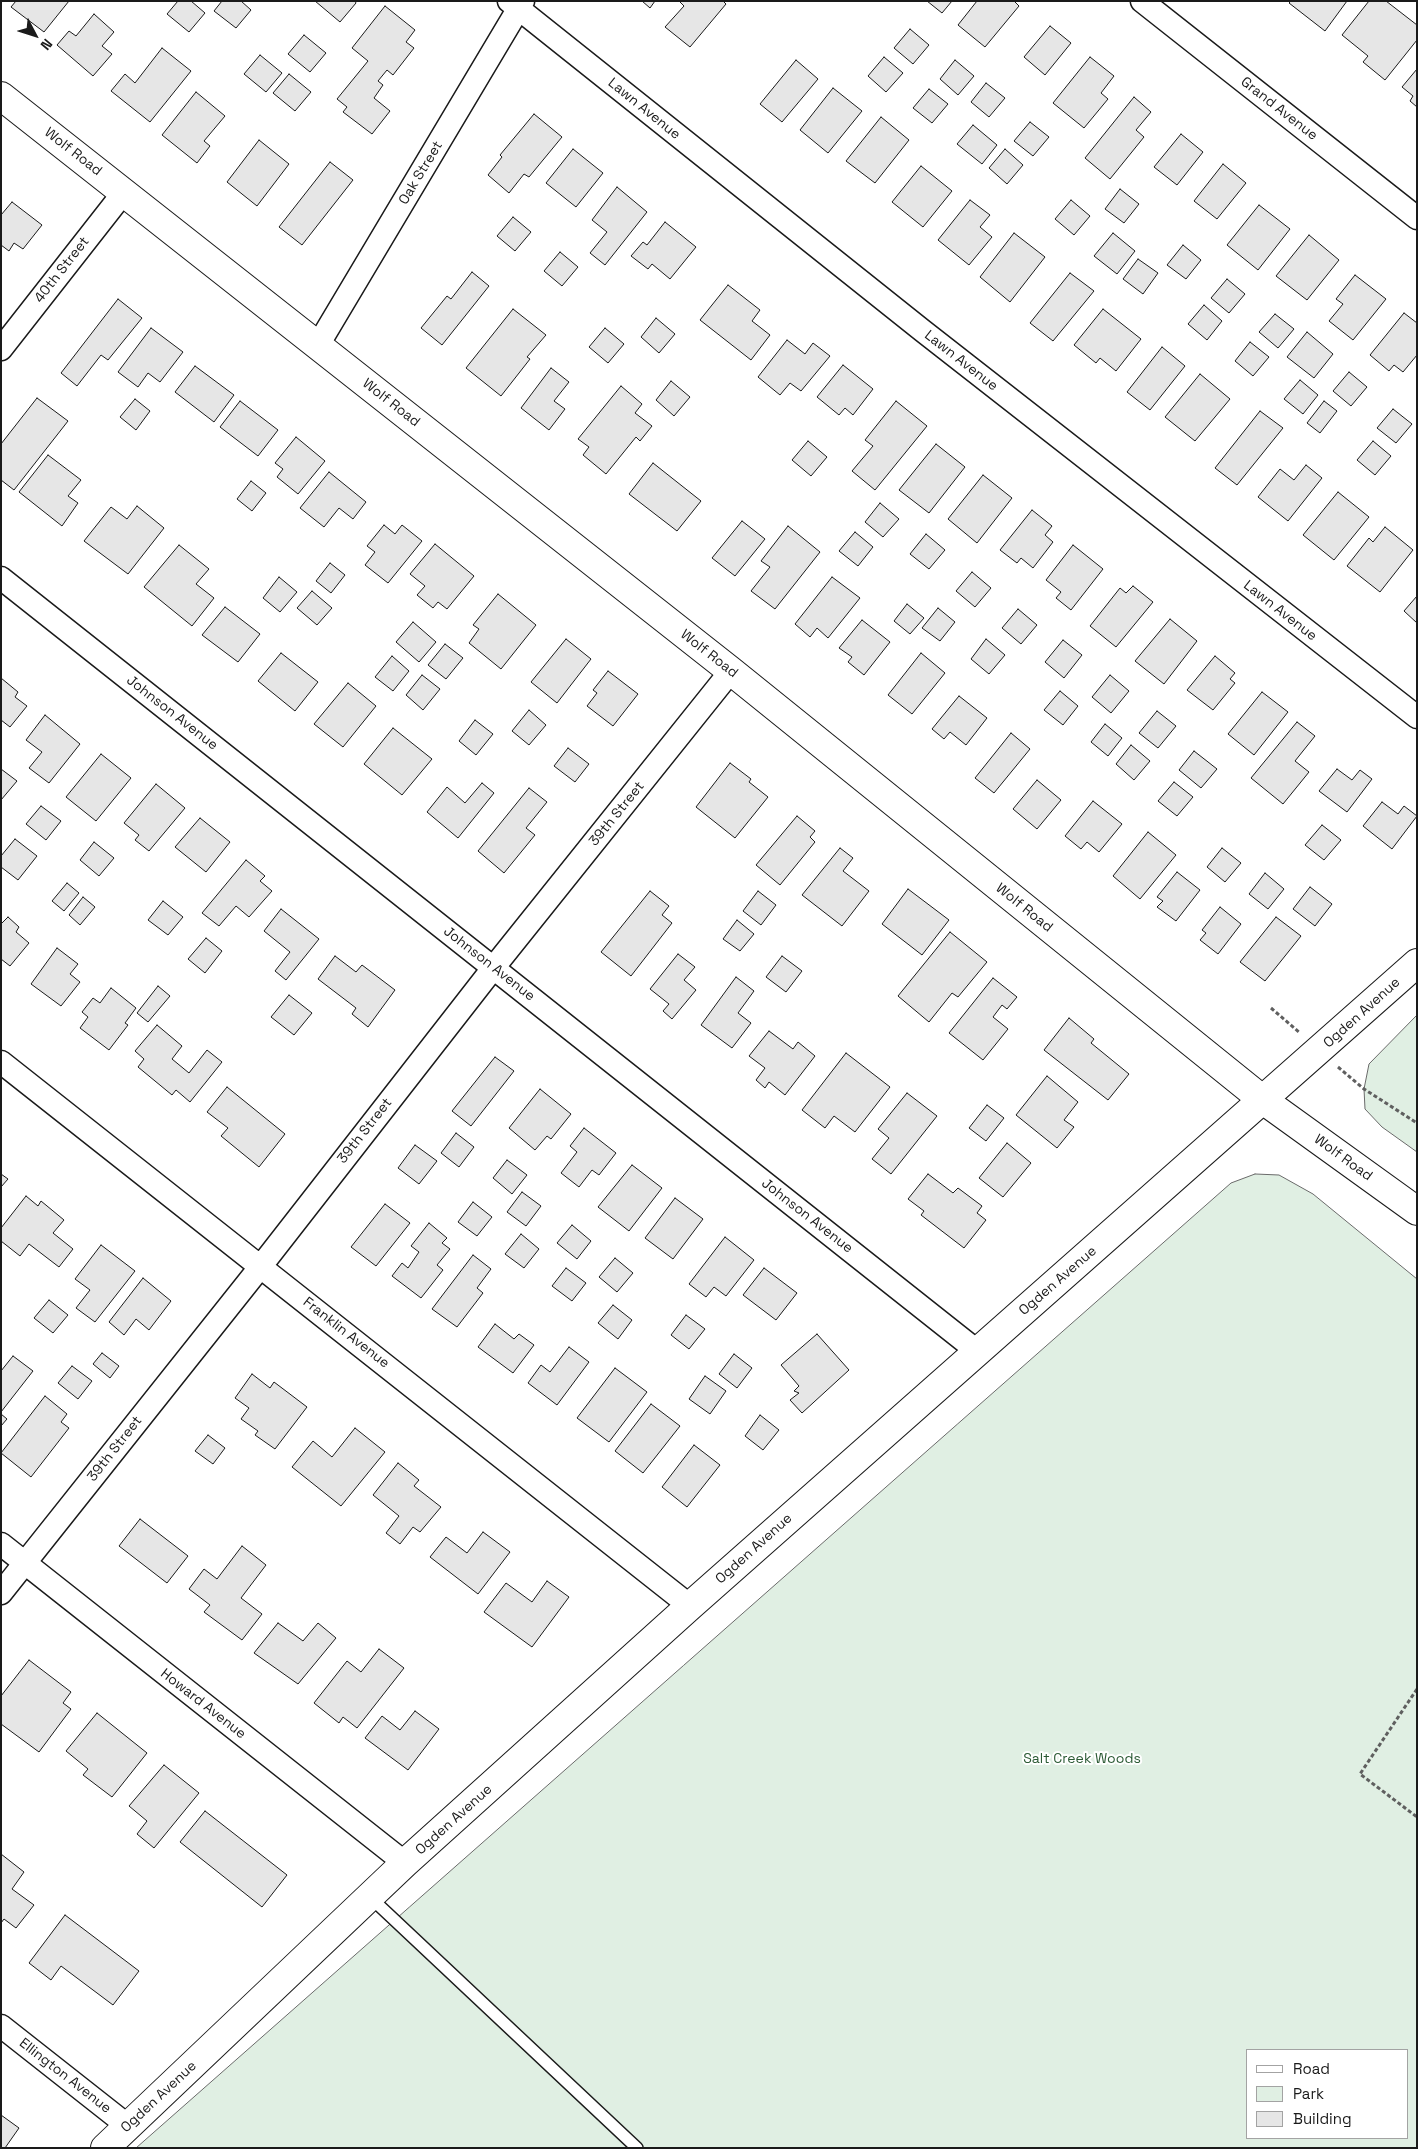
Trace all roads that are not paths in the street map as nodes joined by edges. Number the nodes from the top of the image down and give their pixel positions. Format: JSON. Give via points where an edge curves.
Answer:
{"nodes":[{"id":1,"x":1142,"y":1,"type":"edge"},
{"id":2,"x":517,"y":4,"type":"edge"},
{"id":3,"x":1,"y":96,"type":"edge"},
{"id":4,"x":124,"y":192,"type":"junction"},
{"id":5,"x":1417,"y":218,"type":"edge"},
{"id":6,"x":318,"y":345,"type":"junction"},
{"id":7,"x":1,"y":349,"type":"edge"},
{"id":8,"x":1,"y":578,"type":"edge"},
{"id":9,"x":730,"y":671,"type":"junction"},
{"id":10,"x":1417,"y":717,"type":"edge"},
{"id":11,"x":1417,"y":963,"type":"edge"},
{"id":12,"x":494,"y":967,"type":"junction"},
{"id":13,"x":1,"y":1062,"type":"edge"},
{"id":14,"x":1263,"y":1100,"type":"junction"},
{"id":15,"x":1417,"y":1211,"type":"edge"},
{"id":16,"x":261,"y":1266,"type":"junction"},
{"id":17,"x":977,"y":1351,"type":"junction"},
{"id":18,"x":1,"y":1544,"type":"edge"},
{"id":19,"x":25,"y":1563,"type":"junction"},
{"id":20,"x":1,"y":1593,"type":"edge"},
{"id":21,"x":690,"y":1606,"type":"junction"},
{"id":22,"x":405,"y":1864,"type":"junction"},
{"id":23,"x":370,"y":1897,"type":"junction"},
{"id":24,"x":1,"y":2026,"type":"edge"},
{"id":25,"x":128,"y":2126,"type":"junction"},
{"id":26,"x":104,"y":2148,"type":"edge"},
{"id":27,"x":638,"y":2148,"type":"edge"}],
"edges":[{"from":1,"to":5,"type":"street","name":"Grand Avenue"},
{"from":2,"to":6,"type":"street","name":"Oak Street"},
{"from":2,"to":10,"type":"street","name":"Lawn Avenue","via":[[931,338]]},
{"from":3,"to":4,"type":"main road","name":"Wolf Road"},
{"from":4,"to":6,"type":"main road","name":"Wolf Road"},
{"from":4,"to":7,"type":"street","name":"40th Street"},
{"from":6,"to":9,"type":"main road","name":"Wolf Road"},
{"from":8,"to":12,"type":"street","name":"Johnson Avenue"},
{"from":9,"to":12,"type":"street","name":"39th Street"},
{"from":9,"to":14,"type":"main road","name":"Wolf Road"},
{"from":11,"to":14,"type":"main road","name":"Ogden Avenue"},
{"from":12,"to":16,"type":"street","name":"39th Street"},
{"from":12,"to":17,"type":"street","name":"Johnson Avenue"},
{"from":13,"to":16,"type":"street","name":"Franklin Avenue"},
{"from":14,"to":15,"type":"main road","name":"Wolf Road"},
{"from":14,"to":17,"type":"main road","name":"Ogden Avenue"},
{"from":16,"to":19,"type":"street","name":"39th Street"},
{"from":16,"to":21,"type":"street","name":"Franklin Avenue"},
{"from":17,"to":21,"type":"main road","name":"Ogden Avenue"},
{"from":18,"to":19,"type":"street","name":"Howard Avenue"},
{"from":19,"to":20,"type":"street","name":"39th Street"},
{"from":19,"to":22,"type":"street","name":"Howard Avenue"},
{"from":21,"to":22,"type":"main road","name":"Ogden Avenue"},
{"from":22,"to":23,"type":"main road","name":"Ogden Avenue"},
{"from":23,"to":25,"type":"main road","name":"Ogden Avenue"},
{"from":23,"to":27,"type":"lane"},
{"from":24,"to":25,"type":"street","name":"Ellington Avenue"},
{"from":25,"to":26,"type":"main road","name":"Ogden Avenue"}]}
